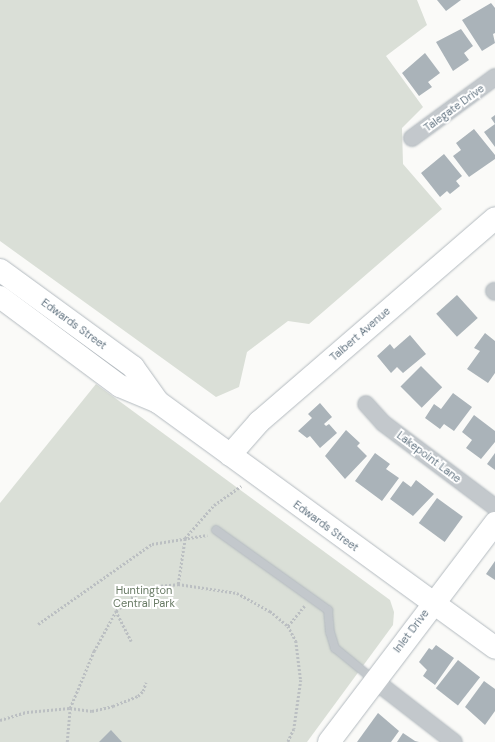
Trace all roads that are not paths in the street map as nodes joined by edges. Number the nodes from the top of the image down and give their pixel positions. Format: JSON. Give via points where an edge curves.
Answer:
{"nodes":[{"id":1,"x":495,"y":77,"type":"edge"},
{"id":2,"x":412,"y":138,"type":"dead end"},
{"id":3,"x":495,"y":218,"type":"edge"},
{"id":4,"x":0,"y":270,"type":"edge"},
{"id":5,"x":0,"y":297,"type":"edge"},
{"id":6,"x":158,"y":402,"type":"junction"},
{"id":7,"x":366,"y":404,"type":"dead end"},
{"id":8,"x":230,"y":455,"type":"junction"},
{"id":9,"x":495,"y":507,"type":"edge"},
{"id":10,"x":495,"y":523,"type":"edge"},
{"id":11,"x":216,"y":530,"type":"road end"},
{"id":12,"x":433,"y":603,"type":"junction"},
{"id":13,"x":495,"y":648,"type":"edge"},
{"id":14,"x":374,"y":680,"type":"junction"},
{"id":15,"x":329,"y":742,"type":"edge"},
{"id":16,"x":454,"y":742,"type":"edge"}],
"edges":[{"from":1,"to":2,"type":"street","name":"Talegate Drive"},
{"from":3,"to":8,"type":"main road","name":"Talbert Avenue","via":[[259,422]]},
{"from":4,"to":6,"type":"main road","name":"Edwards Street","via":[[133,367]]},
{"from":5,"to":6,"type":"main road","name":"Edwards Street","via":[[120,386]]},
{"from":6,"to":8,"type":"main road","name":"Edwards Street"},
{"from":7,"to":9,"type":"street","name":"Lakepoint Lane","via":[[383,423]]},
{"from":8,"to":12,"type":"main road","name":"Edwards Street"},
{"from":10,"to":12,"type":"main road","name":"Inlet Drive"},
{"from":11,"to":14,"type":"lane","via":[[328,610],[330,632],[335,648]]},
{"from":12,"to":13,"type":"main road","name":"Edwards Street"},
{"from":12,"to":14,"type":"main road","name":"Inlet Drive"},
{"from":14,"to":15,"type":"main road","name":"Inlet Drive"},
{"from":14,"to":16,"type":"street"}]}
